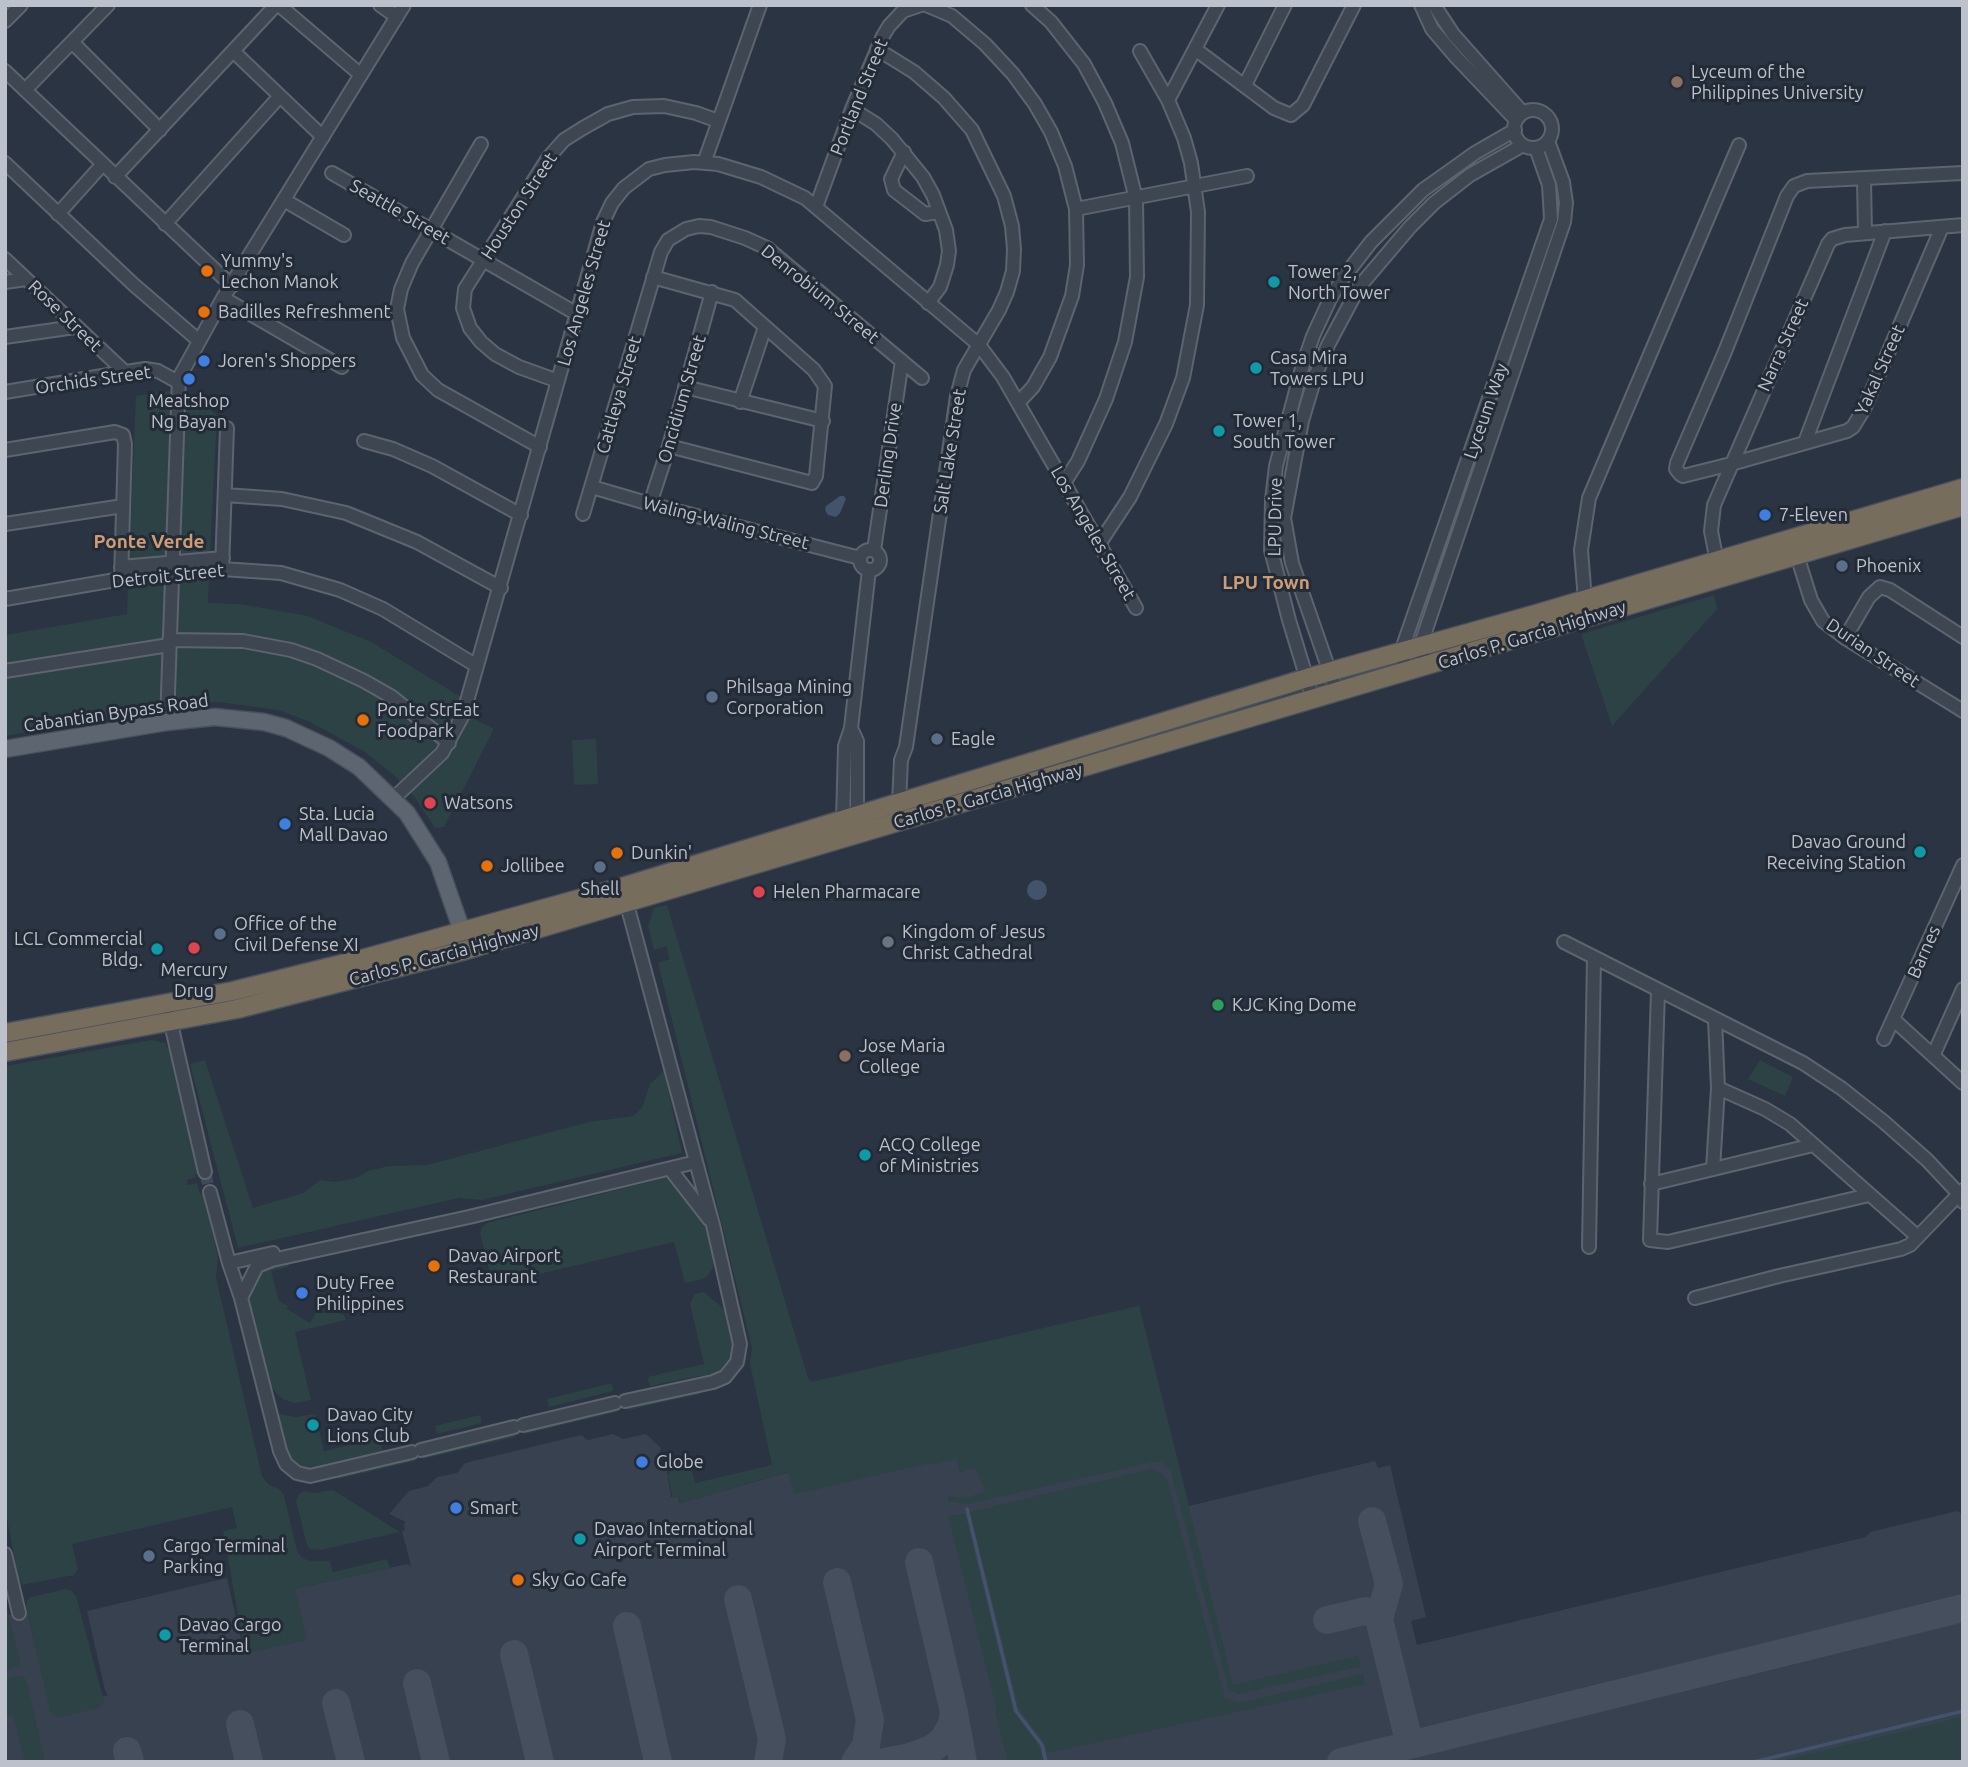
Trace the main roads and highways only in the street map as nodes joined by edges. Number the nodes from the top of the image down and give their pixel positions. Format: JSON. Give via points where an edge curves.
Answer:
{"nodes":[{"id":1,"x":1963,"y":488,"type":"edge"},
{"id":2,"x":1963,"y":506,"type":"edge"},
{"id":3,"x":1794,"y":547,"type":"junction"},
{"id":4,"x":1718,"y":569,"type":"junction"},
{"id":5,"x":1536,"y":614,"type":"junction"},
{"id":6,"x":1542,"y":632,"type":"junction"},
{"id":7,"x":5,"y":749,"type":"edge"},
{"id":8,"x":852,"y":826,"type":"junction"},
{"id":9,"x":624,"y":895,"type":"junction"},
{"id":10,"x":462,"y":931,"type":"junction"},
{"id":11,"x":5,"y":1033,"type":"edge"},
{"id":12,"x":5,"y":1052,"type":"edge"}],
"edges":[{"from":1,"to":3,"type":"highway","name":"Carlos P. Garcia Highway"},
{"from":2,"to":3,"type":"highway","name":"Carlos P. Garcia Highway"},
{"from":3,"to":4,"type":"highway","name":"Carlos P. Garcia Highway"},
{"from":4,"to":5,"type":"highway","name":"Carlos P. Garcia Highway"},
{"from":4,"to":6,"type":"highway","name":"Carlos P. Garcia Highway"},
{"from":5,"to":6,"type":"highway"},
{"from":5,"to":8,"type":"highway","name":"Carlos P. Garcia Highway","via":[[1307,678],[903,802]]},
{"from":6,"to":8,"type":"highway","name":"Carlos P. Garcia Highway"},
{"from":7,"to":10,"type":"main road","name":"Cabantian Bypass Road","via":[[215,717],[286,728],[345,757],[394,798],[438,862]]},
{"from":8,"to":9,"type":"highway","name":"Carlos P. Garcia Highway"},
{"from":9,"to":10,"type":"highway","name":"Carlos P. Garcia Highway"},
{"from":9,"to":12,"type":"highway","name":"Carlos P. Garcia Highway","via":[[367,977],[170,1023]]},
{"from":10,"to":11,"type":"highway","name":"Carlos P. Garcia Highway","via":[[233,991]]}]}
